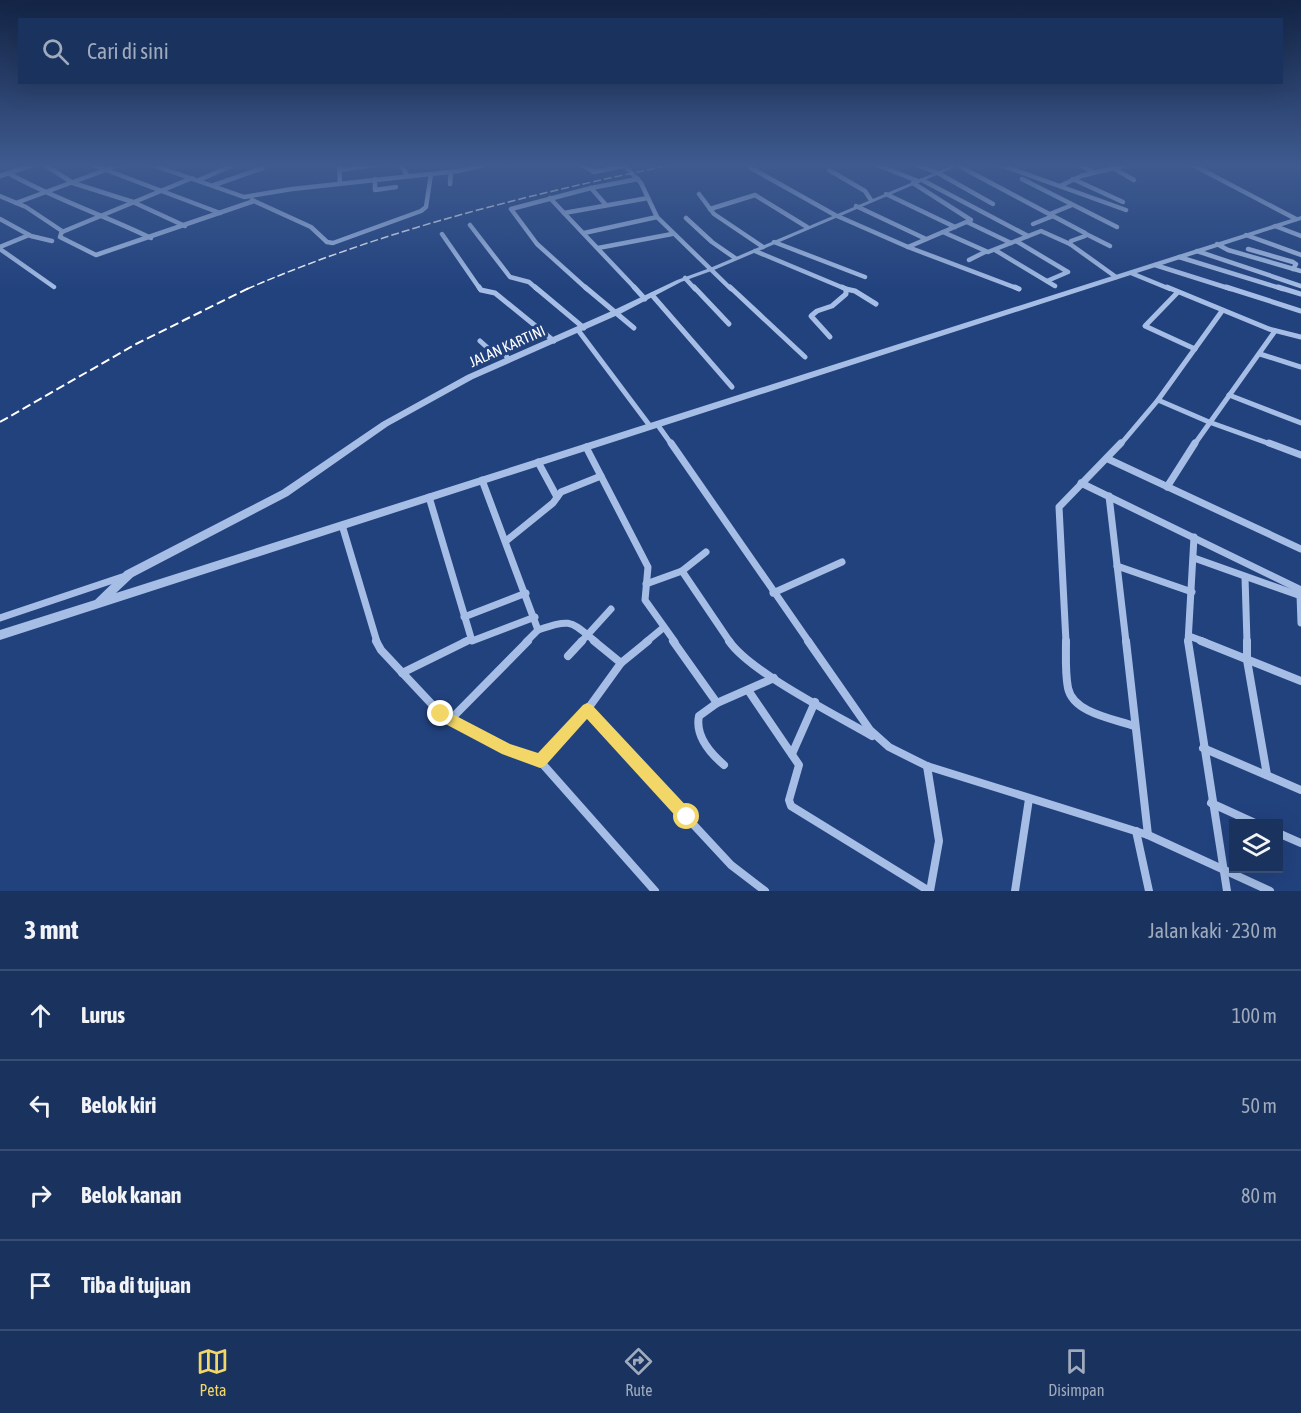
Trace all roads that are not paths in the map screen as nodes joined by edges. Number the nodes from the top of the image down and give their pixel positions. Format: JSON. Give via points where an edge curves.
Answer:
{"nodes":[{"id":1,"x":22,"y":207,"type":"edge"},
{"id":2,"x":81,"y":207,"type":"edge"},
{"id":3,"x":123,"y":207,"type":"edge"},
{"id":4,"x":143,"y":207,"type":"edge"},
{"id":5,"x":205,"y":207,"type":"edge"},
{"id":6,"x":239,"y":207,"type":"edge"},
{"id":7,"x":266,"y":207,"type":"edge"},
{"id":8,"x":426,"y":207,"type":"edge"},
{"id":9,"x":520,"y":207,"type":"edge"},
{"id":10,"x":558,"y":207,"type":"edge"},
{"id":11,"x":598,"y":207,"type":"edge"},
{"id":12,"x":652,"y":207,"type":"edge"},
{"id":13,"x":708,"y":207,"type":"edge"},
{"id":14,"x":718,"y":207,"type":"edge"},
{"id":15,"x":774,"y":207,"type":"edge"},
{"id":16,"x":820,"y":207,"type":"edge"},
{"id":17,"x":855,"y":207,"type":"edge"},
{"id":18,"x":857,"y":207,"type":"edge"},
{"id":19,"x":912,"y":207,"type":"edge"},
{"id":20,"x":952,"y":207,"type":"edge"},
{"id":21,"x":968,"y":207,"type":"edge"},
{"id":22,"x":1035,"y":207,"type":"edge"},
{"id":23,"x":1069,"y":207,"type":"edge"},
{"id":24,"x":1075,"y":207,"type":"edge"},
{"id":25,"x":1117,"y":207,"type":"edge"},
{"id":26,"x":1276,"y":207,"type":"edge"},
{"id":27,"x":710,"y":209,"type":"junction"},
{"id":28,"x":1126,"y":210,"type":"dead end"},
{"id":29,"x":221,"y":213,"type":"junction"},
{"id":30,"x":564,"y":213,"type":"junction"},
{"id":31,"x":104,"y":215,"type":"junction"},
{"id":32,"x":835,"y":215,"type":"junction"},
{"id":33,"x":1051,"y":215,"type":"junction"},
{"id":34,"x":657,"y":217,"type":"junction"},
{"id":35,"x":686,"y":218,"type":"dead end"},
{"id":36,"x":1299,"y":218,"type":"edge"},
{"id":37,"x":0,"y":219,"type":"edge"},
{"id":38,"x":967,"y":222,"type":"junction"},
{"id":39,"x":1033,"y":224,"type":"dead end"},
{"id":40,"x":470,"y":225,"type":"dead end"},
{"id":41,"x":185,"y":226,"type":"junction"},
{"id":42,"x":1275,"y":226,"type":"junction"},
{"id":43,"x":807,"y":227,"type":"junction"},
{"id":44,"x":955,"y":227,"type":"junction"},
{"id":45,"x":1117,"y":227,"type":"dead end"},
{"id":46,"x":62,"y":232,"type":"junction"},
{"id":47,"x":944,"y":232,"type":"junction"},
{"id":48,"x":584,"y":233,"type":"junction"},
{"id":49,"x":441,"y":234,"type":"dead end"},
{"id":50,"x":672,"y":234,"type":"junction"},
{"id":51,"x":1086,"y":234,"type":"junction"},
{"id":52,"x":29,"y":235,"type":"junction"},
{"id":53,"x":1246,"y":235,"type":"junction"},
{"id":54,"x":1028,"y":236,"type":"junction"},
{"id":55,"x":1301,"y":236,"type":"edge"},
{"id":56,"x":151,"y":238,"type":"junction"},
{"id":57,"x":926,"y":239,"type":"junction"},
{"id":58,"x":52,"y":241,"type":"dead end"},
{"id":59,"x":774,"y":242,"type":"junction"},
{"id":60,"x":1013,"y":242,"type":"junction"},
{"id":61,"x":1070,"y":244,"type":"junction"},
{"id":62,"x":1217,"y":244,"type":"junction"},
{"id":63,"x":1110,"y":246,"type":"dead end"},
{"id":64,"x":763,"y":247,"type":"junction"},
{"id":65,"x":909,"y":247,"type":"junction"},
{"id":66,"x":0,"y":248,"type":"edge"},
{"id":67,"x":598,"y":248,"type":"junction"},
{"id":68,"x":1248,"y":249,"type":"dead end"},
{"id":69,"x":995,"y":250,"type":"junction"},
{"id":70,"x":754,"y":251,"type":"junction"},
{"id":71,"x":1197,"y":251,"type":"junction"},
{"id":72,"x":985,"y":252,"type":"junction"},
{"id":73,"x":1301,"y":255,"type":"edge"},
{"id":74,"x":1179,"y":257,"type":"junction"},
{"id":75,"x":735,"y":258,"type":"junction"},
{"id":76,"x":969,"y":260,"type":"dead end"},
{"id":77,"x":1155,"y":265,"type":"junction"},
{"id":78,"x":1293,"y":268,"type":"junction"},
{"id":79,"x":712,"y":269,"type":"junction"},
{"id":80,"x":1301,"y":271,"type":"edge"},
{"id":81,"x":1131,"y":273,"type":"junction"},
{"id":82,"x":865,"y":277,"type":"dead end"},
{"id":83,"x":1116,"y":277,"type":"junction"},
{"id":84,"x":686,"y":278,"type":"junction"},
{"id":85,"x":1047,"y":281,"type":"junction"},
{"id":86,"x":1055,"y":286,"type":"dead end"},
{"id":87,"x":1301,"y":286,"type":"edge"},
{"id":88,"x":54,"y":287,"type":"dead end"},
{"id":89,"x":846,"y":289,"type":"junction"},
{"id":90,"x":1019,"y":289,"type":"dead end"},
{"id":91,"x":1177,"y":293,"type":"junction"},
{"id":92,"x":1301,"y":294,"type":"edge"},
{"id":93,"x":649,"y":297,"type":"junction"},
{"id":94,"x":876,"y":304,"type":"dead end"},
{"id":95,"x":1222,"y":311,"type":"junction"},
{"id":96,"x":1301,"y":311,"type":"edge"},
{"id":97,"x":617,"y":312,"type":"junction"},
{"id":98,"x":729,"y":324,"type":"dead end"},
{"id":99,"x":634,"y":328,"type":"dead end"},
{"id":100,"x":581,"y":329,"type":"junction"},
{"id":101,"x":1275,"y":331,"type":"junction"},
{"id":102,"x":830,"y":337,"type":"dead end"},
{"id":103,"x":1301,"y":337,"type":"edge"},
{"id":104,"x":554,"y":340,"type":"junction"},
{"id":105,"x":480,"y":341,"type":"dead end"},
{"id":106,"x":1195,"y":349,"type":"junction"},
{"id":107,"x":1260,"y":354,"type":"junction"},
{"id":108,"x":805,"y":357,"type":"dead end"},
{"id":109,"x":508,"y":360,"type":"junction"},
{"id":110,"x":1301,"y":368,"type":"edge"},
{"id":111,"x":732,"y":387,"type":"dead end"},
{"id":112,"x":1229,"y":395,"type":"junction"},
{"id":113,"x":1158,"y":400,"type":"junction"},
{"id":114,"x":1209,"y":422,"type":"junction"},
{"id":115,"x":1301,"y":423,"type":"edge"},
{"id":116,"x":654,"y":425,"type":"junction"},
{"id":117,"x":586,"y":447,"type":"junction"},
{"id":118,"x":1301,"y":455,"type":"edge"},
{"id":119,"x":1108,"y":459,"type":"junction"},
{"id":120,"x":538,"y":462,"type":"junction"},
{"id":121,"x":601,"y":476,"type":"junction"},
{"id":122,"x":482,"y":480,"type":"junction"},
{"id":123,"x":1081,"y":483,"type":"junction"},
{"id":124,"x":1167,"y":487,"type":"junction"},
{"id":125,"x":1109,"y":496,"type":"junction"},
{"id":126,"x":429,"y":497,"type":"junction"},
{"id":127,"x":557,"y":497,"type":"junction"},
{"id":128,"x":342,"y":525,"type":"junction"},
{"id":129,"x":1194,"y":537,"type":"junction"},
{"id":130,"x":506,"y":542,"type":"junction"},
{"id":131,"x":1301,"y":549,"type":"edge"},
{"id":132,"x":706,"y":552,"type":"dead end"},
{"id":133,"x":1194,"y":558,"type":"junction"},
{"id":134,"x":842,"y":562,"type":"dead end"},
{"id":135,"x":1117,"y":566,"type":"junction"},
{"id":136,"x":682,"y":571,"type":"junction"},
{"id":137,"x":123,"y":577,"type":"junction"},
{"id":138,"x":1245,"y":577,"type":"junction"},
{"id":139,"x":646,"y":584,"type":"junction"},
{"id":140,"x":1192,"y":592,"type":"junction"},
{"id":141,"x":526,"y":593,"type":"junction"},
{"id":142,"x":773,"y":593,"type":"junction"},
{"id":143,"x":1301,"y":594,"type":"edge"},
{"id":144,"x":97,"y":603,"type":"junction"},
{"id":145,"x":611,"y":609,"type":"dead end"},
{"id":146,"x":464,"y":617,"type":"junction"},
{"id":147,"x":535,"y":617,"type":"junction"},
{"id":148,"x":0,"y":618,"type":"edge"},
{"id":149,"x":1301,"y":623,"type":"edge"},
{"id":150,"x":663,"y":628,"type":"junction"},
{"id":151,"x":538,"y":630,"type":"junction"},
{"id":152,"x":0,"y":635,"type":"edge"},
{"id":153,"x":587,"y":636,"type":"junction"},
{"id":154,"x":1189,"y":636,"type":"junction"},
{"id":155,"x":471,"y":639,"type":"junction"},
{"id":156,"x":568,"y":656,"type":"dead end"},
{"id":157,"x":1247,"y":660,"type":"junction"},
{"id":158,"x":621,"y":663,"type":"junction"},
{"id":159,"x":402,"y":673,"type":"junction"},
{"id":160,"x":774,"y":678,"type":"junction"},
{"id":161,"x":1301,"y":681,"type":"edge"},
{"id":162,"x":747,"y":690,"type":"junction"},
{"id":163,"x":815,"y":702,"type":"junction"},
{"id":164,"x":717,"y":703,"type":"junction"},
{"id":165,"x":587,"y":710,"type":"junction"},
{"id":166,"x":450,"y":720,"type":"junction"},
{"id":167,"x":1134,"y":726,"type":"junction"},
{"id":168,"x":880,"y":740,"type":"junction"},
{"id":169,"x":1203,"y":748,"type":"junction"},
{"id":170,"x":792,"y":754,"type":"junction"},
{"id":171,"x":540,"y":761,"type":"junction"},
{"id":172,"x":724,"y":765,"type":"dead end"},
{"id":173,"x":927,"y":766,"type":"junction"},
{"id":174,"x":1267,"y":775,"type":"junction"},
{"id":175,"x":1301,"y":790,"type":"edge"},
{"id":176,"x":1029,"y":799,"type":"junction"},
{"id":177,"x":1211,"y":803,"type":"junction"},
{"id":178,"x":1246,"y":819,"type":"edge"},
{"id":179,"x":1136,"y":831,"type":"junction"},
{"id":180,"x":1148,"y":835,"type":"junction"},
{"id":181,"x":1283,"y":835,"type":"edge"},
{"id":182,"x":1301,"y":843,"type":"edge"},
{"id":183,"x":1222,"y":868,"type":"junction"},
{"id":184,"x":655,"y":891,"type":"edge"},
{"id":185,"x":765,"y":891,"type":"edge"},
{"id":186,"x":930,"y":891,"type":"edge"},
{"id":187,"x":1015,"y":891,"type":"edge"},
{"id":188,"x":1149,"y":891,"type":"edge"},
{"id":189,"x":1227,"y":891,"type":"edge"},
{"id":190,"x":1270,"y":891,"type":"edge"}],
"edges":[{"from":1,"to":46,"type":"street"},
{"from":2,"to":31,"type":"street"},
{"from":3,"to":31,"type":"street"},
{"from":4,"to":41,"type":"street"},
{"from":5,"to":29,"type":"street"},
{"from":6,"to":29,"type":"street"},
{"from":7,"to":8,"type":"street","via":[[311,227],[333,243]]},
{"from":9,"to":97,"type":"street","via":[[511,209],[518,222],[565,273]]},
{"from":10,"to":30,"type":"street"},
{"from":11,"to":30,"type":"street"},
{"from":12,"to":34,"type":"street"},
{"from":13,"to":27,"type":"street"},
{"from":14,"to":27,"type":"street"},
{"from":15,"to":43,"type":"street"},
{"from":16,"to":32,"type":"street"},
{"from":17,"to":32,"type":"street","name":"JALAN KARTINI"},
{"from":18,"to":57,"type":"street"},
{"from":19,"to":44,"type":"street"},
{"from":20,"to":38,"type":"street","via":[[971,220]]},
{"from":21,"to":54,"type":"street"},
{"from":22,"to":33,"type":"street"},
{"from":23,"to":33,"type":"street"},
{"from":24,"to":45,"type":"street"},
{"from":25,"to":28,"type":"street"},
{"from":26,"to":36,"type":"street"},
{"from":27,"to":64,"type":"street"},
{"from":29,"to":41,"type":"street"},
{"from":30,"to":48,"type":"street"},
{"from":31,"to":46,"type":"street"},
{"from":31,"to":56,"type":"street"},
{"from":32,"to":43,"type":"street","name":"JALAN KARTINI"},
{"from":32,"to":65,"type":"street"},
{"from":33,"to":39,"type":"street"},
{"from":33,"to":51,"type":"street"},
{"from":34,"to":48,"type":"street"},
{"from":34,"to":50,"type":"street"},
{"from":35,"to":75,"type":"street"},
{"from":36,"to":42,"type":"street"},
{"from":37,"to":52,"type":"street"},
{"from":38,"to":44,"type":"street"},
{"from":38,"to":60,"type":"street"},
{"from":40,"to":100,"type":"street","via":[[510,277],[529,282]]},
{"from":41,"to":56,"type":"street"},
{"from":42,"to":53,"type":"street"},
{"from":42,"to":55,"type":"street"},
{"from":43,"to":59,"type":"street","name":"JALAN KARTINI"},
{"from":44,"to":47,"type":"street"},
{"from":46,"to":56,"type":"street","via":[[58,236],[96,255]]},
{"from":47,"to":57,"type":"street"},
{"from":47,"to":72,"type":"street"},
{"from":48,"to":67,"type":"street"},
{"from":49,"to":104,"type":"street","via":[[481,290],[495,293]]},
{"from":50,"to":67,"type":"street"},
{"from":50,"to":79,"type":"street"},
{"from":51,"to":61,"type":"street"},
{"from":51,"to":63,"type":"street"},
{"from":52,"to":58,"type":"street"},
{"from":52,"to":66,"type":"street"},
{"from":53,"to":62,"type":"street"},
{"from":53,"to":73,"type":"street"},
{"from":54,"to":60,"type":"street"},
{"from":54,"to":61,"type":"street","via":[[1044,231]]},
{"from":57,"to":65,"type":"street"},
{"from":59,"to":64,"type":"street","name":"JALAN KARTINI"},
{"from":59,"to":82,"type":"street"},
{"from":60,"to":69,"type":"street"},
{"from":60,"to":85,"type":"street","via":[[1068,272]]},
{"from":61,"to":83,"type":"street"},
{"from":62,"to":71,"type":"street"},
{"from":62,"to":78,"type":"street"},
{"from":64,"to":70,"type":"street","name":"JALAN KARTINI"},
{"from":65,"to":90,"type":"street"},
{"from":66,"to":88,"type":"street"},
{"from":67,"to":93,"type":"street"},
{"from":68,"to":78,"type":"street","via":[[1293,262]]},
{"from":69,"to":72,"type":"street"},
{"from":69,"to":85,"type":"street"},
{"from":70,"to":75,"type":"street","name":"JALAN KARTINI"},
{"from":70,"to":89,"type":"street"},
{"from":71,"to":74,"type":"street"},
{"from":71,"to":87,"type":"street"},
{"from":72,"to":76,"type":"street"},
{"from":74,"to":77,"type":"street"},
{"from":74,"to":92,"type":"street"},
{"from":75,"to":79,"type":"street","name":"JALAN KARTINI"},
{"from":77,"to":81,"type":"street"},
{"from":77,"to":96,"type":"street"},
{"from":78,"to":80,"type":"street"},
{"from":79,"to":84,"type":"street","name":"JALAN KARTINI"},
{"from":79,"to":108,"type":"street"},
{"from":81,"to":83,"type":"street"},
{"from":81,"to":91,"type":"street"},
{"from":83,"to":116,"type":"street"},
{"from":84,"to":93,"type":"street","name":"JALAN KARTINI"},
{"from":84,"to":98,"type":"street"},
{"from":85,"to":86,"type":"street"},
{"from":89,"to":94,"type":"street"},
{"from":89,"to":102,"type":"street","via":[[837,302],[811,316]]},
{"from":91,"to":95,"type":"street"},
{"from":91,"to":106,"type":"street","via":[[1145,326]]},
{"from":93,"to":97,"type":"street","name":"JALAN KARTINI"},
{"from":93,"to":111,"type":"street"},
{"from":95,"to":101,"type":"street"},
{"from":95,"to":106,"type":"street"},
{"from":97,"to":99,"type":"street"},
{"from":97,"to":100,"type":"street","name":"JALAN KARTINI"},
{"from":100,"to":104,"type":"street","name":"JALAN KARTINI"},
{"from":100,"to":116,"type":"street"},
{"from":101,"to":103,"type":"street"},
{"from":101,"to":107,"type":"street"},
{"from":104,"to":109,"type":"street","name":"JALAN KARTINI"},
{"from":105,"to":109,"type":"street","via":[[490,350],[502,350]]},
{"from":106,"to":113,"type":"street"},
{"from":107,"to":110,"type":"street"},
{"from":107,"to":112,"type":"street"},
{"from":109,"to":137,"type":"street","name":"JALAN KARTINI","via":[[384,424],[285,493]]},
{"from":112,"to":114,"type":"street"},
{"from":112,"to":115,"type":"street"},
{"from":113,"to":114,"type":"street"},
{"from":113,"to":119,"type":"street"},
{"from":114,"to":118,"type":"street"},
{"from":114,"to":124,"type":"street"},
{"from":116,"to":117,"type":"street"},
{"from":116,"to":142,"type":"street"},
{"from":117,"to":120,"type":"street"},
{"from":117,"to":121,"type":"street"},
{"from":119,"to":123,"type":"street"},
{"from":119,"to":124,"type":"street"},
{"from":120,"to":122,"type":"street"},
{"from":120,"to":127,"type":"street"},
{"from":121,"to":127,"type":"street","via":[[564,490]]},
{"from":121,"to":139,"type":"street","via":[[647,563]]},
{"from":122,"to":126,"type":"street"},
{"from":122,"to":130,"type":"street"},
{"from":123,"to":125,"type":"street"},
{"from":123,"to":167,"type":"street","via":[[1059,507],[1068,689],[1078,705]]},
{"from":124,"to":131,"type":"street"},
{"from":125,"to":129,"type":"street"},
{"from":125,"to":135,"type":"street"},
{"from":126,"to":128,"type":"street"},
{"from":126,"to":146,"type":"street"},
{"from":127,"to":130,"type":"street"},
{"from":128,"to":144,"type":"street"},
{"from":128,"to":159,"type":"street","via":[[373,636]]},
{"from":129,"to":133,"type":"street"},
{"from":129,"to":143,"type":"street"},
{"from":130,"to":141,"type":"street"},
{"from":132,"to":136,"type":"street"},
{"from":133,"to":138,"type":"street"},
{"from":133,"to":140,"type":"street"},
{"from":134,"to":142,"type":"street"},
{"from":135,"to":140,"type":"street"},
{"from":135,"to":167,"type":"street"},
{"from":136,"to":139,"type":"street"},
{"from":136,"to":160,"type":"street","via":[[736,651]]},
{"from":137,"to":144,"type":"street","name":"JALAN KARTINI"},
{"from":137,"to":148,"type":"street"},
{"from":138,"to":143,"type":"street"},
{"from":138,"to":157,"type":"street"},
{"from":139,"to":150,"type":"street","via":[[645,600]]},
{"from":140,"to":154,"type":"street"},
{"from":141,"to":146,"type":"street"},
{"from":141,"to":147,"type":"street"},
{"from":142,"to":168,"type":"street"},
{"from":143,"to":149,"type":"street"},
{"from":144,"to":152,"type":"street"},
{"from":145,"to":153,"type":"street"},
{"from":146,"to":155,"type":"street"},
{"from":147,"to":151,"type":"street"},
{"from":147,"to":155,"type":"street"},
{"from":150,"to":158,"type":"street"},
{"from":150,"to":164,"type":"street"},
{"from":151,"to":153,"type":"street","via":[[569,622]]},
{"from":151,"to":166,"type":"street"},
{"from":153,"to":156,"type":"street"},
{"from":153,"to":158,"type":"street"},
{"from":154,"to":157,"type":"street"},
{"from":154,"to":169,"type":"street"},
{"from":155,"to":159,"type":"street"},
{"from":157,"to":161,"type":"street"},
{"from":157,"to":174,"type":"street"},
{"from":158,"to":165,"type":"street"},
{"from":159,"to":166,"type":"street","via":[[433,708]]},
{"from":160,"to":162,"type":"street"},
{"from":160,"to":163,"type":"street"},
{"from":162,"to":164,"type":"street"},
{"from":162,"to":170,"type":"street"},
{"from":163,"to":168,"type":"street"},
{"from":163,"to":170,"type":"street"},
{"from":164,"to":172,"type":"street","via":[[702,712],[696,723],[714,758]]},
{"from":165,"to":171,"type":"street"},
{"from":165,"to":185,"type":"street","via":[[731,866]]},
{"from":166,"to":171,"type":"street"},
{"from":167,"to":180,"type":"street"},
{"from":168,"to":173,"type":"street"},
{"from":169,"to":174,"type":"street"},
{"from":169,"to":177,"type":"street"},
{"from":170,"to":186,"type":"street","via":[[799,768],[789,800],[791,806]]},
{"from":171,"to":184,"type":"street"},
{"from":173,"to":176,"type":"street"},
{"from":173,"to":186,"type":"street","via":[[939,841]]},
{"from":174,"to":175,"type":"street"},
{"from":176,"to":179,"type":"street"},
{"from":176,"to":187,"type":"street"},
{"from":177,"to":178,"type":"street"},
{"from":177,"to":183,"type":"street"},
{"from":179,"to":180,"type":"street"},
{"from":179,"to":188,"type":"street"},
{"from":180,"to":183,"type":"street"},
{"from":181,"to":182,"type":"street"},
{"from":183,"to":189,"type":"street"},
{"from":183,"to":190,"type":"street"}]}
